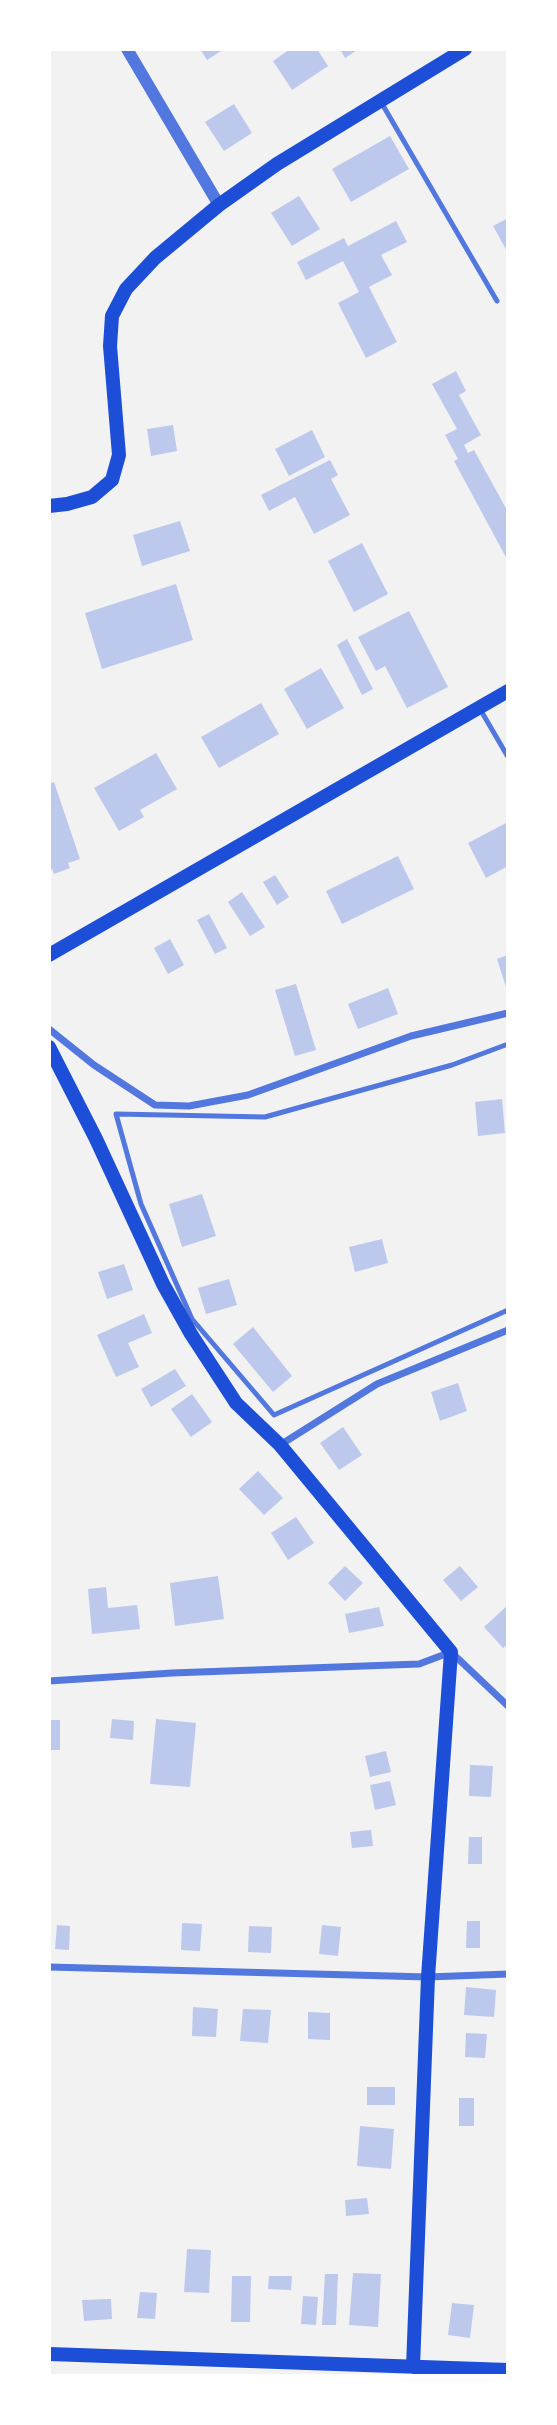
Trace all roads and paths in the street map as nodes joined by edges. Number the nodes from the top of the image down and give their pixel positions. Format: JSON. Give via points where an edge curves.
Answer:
{"nodes":[{"id":1,"x":127,"y":49,"type":"edge"},
{"id":2,"x":465,"y":49,"type":"edge"},
{"id":3,"x":380,"y":100,"type":"junction"},
{"id":4,"x":219,"y":205,"type":"junction"},
{"id":5,"x":496,"y":301,"type":"dead end"},
{"id":6,"x":49,"y":506,"type":"edge"},
{"id":7,"x":508,"y":691,"type":"edge"},
{"id":8,"x":479,"y":707,"type":"junction"},
{"id":9,"x":508,"y":757,"type":"edge"},
{"id":10,"x":49,"y":955,"type":"edge"},
{"id":11,"x":508,"y":1013,"type":"edge"},
{"id":12,"x":49,"y":1029,"type":"edge"},
{"id":13,"x":508,"y":1044,"type":"edge"},
{"id":14,"x":49,"y":1047,"type":"edge"},
{"id":15,"x":508,"y":1310,"type":"edge"},
{"id":16,"x":508,"y":1330,"type":"edge"},
{"id":17,"x":280,"y":1445,"type":"junction"},
{"id":18,"x":451,"y":1651,"type":"junction"},
{"id":19,"x":49,"y":1681,"type":"edge"},
{"id":20,"x":508,"y":1706,"type":"edge"},
{"id":21,"x":49,"y":1967,"type":"edge"},
{"id":22,"x":508,"y":1974,"type":"edge"},
{"id":23,"x":428,"y":1977,"type":"junction"},
{"id":24,"x":49,"y":2354,"type":"edge"},
{"id":25,"x":413,"y":2371,"type":"edge"},
{"id":26,"x":508,"y":2371,"type":"edge"}],
"edges":[{"from":1,"to":4,"type":"street"},
{"from":2,"to":3,"type":"main road"},
{"from":3,"to":4,"type":"main road"},
{"from":3,"to":5,"type":"lane"},
{"from":4,"to":6,"type":"main road","via":[[155,258],[126,289],[112,316],[110,346],[119,455],[112,480],[92,497]]},
{"from":7,"to":8,"type":"main road"},
{"from":8,"to":9,"type":"lane"},
{"from":8,"to":10,"type":"main road"},
{"from":11,"to":12,"type":"street","via":[[411,1036],[248,1095],[189,1106],[155,1105]]},
{"from":13,"to":15,"type":"lane","via":[[452,1065],[265,1117],[117,1114],[141,1204],[192,1319],[274,1415]]},
{"from":14,"to":17,"type":"main road","via":[[191,1334],[236,1403]]},
{"from":16,"to":17,"type":"street","via":[[377,1384]]},
{"from":17,"to":18,"type":"main road"},
{"from":18,"to":19,"type":"street","via":[[419,1664]]},
{"from":18,"to":20,"type":"street"},
{"from":18,"to":23,"type":"main road"},
{"from":21,"to":23,"type":"street"},
{"from":22,"to":23,"type":"street"},
{"from":23,"to":25,"type":"main road"},
{"from":24,"to":25,"type":"main road"},
{"from":25,"to":26,"type":"main road"}]}
